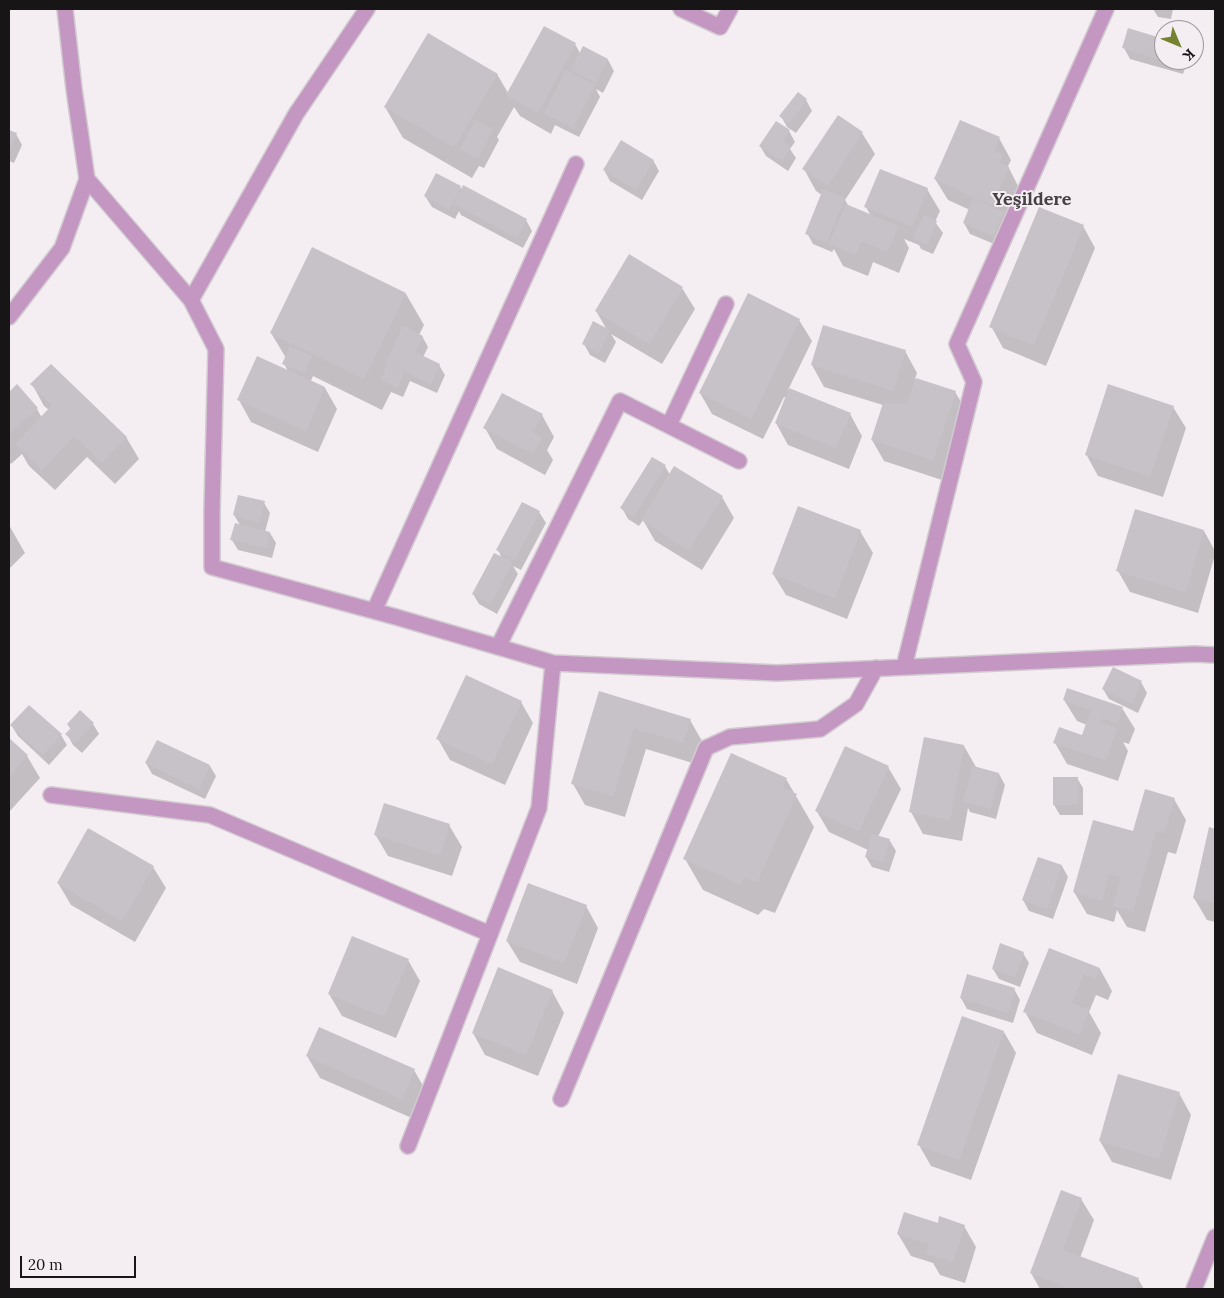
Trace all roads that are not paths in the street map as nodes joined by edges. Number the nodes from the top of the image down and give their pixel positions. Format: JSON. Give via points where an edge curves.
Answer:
{"nodes":[{"id":1,"x":65,"y":9,"type":"edge"},
{"id":2,"x":368,"y":9,"type":"edge"},
{"id":3,"x":681,"y":9,"type":"edge"},
{"id":4,"x":730,"y":9,"type":"edge"},
{"id":5,"x":1106,"y":9,"type":"edge"},
{"id":6,"x":576,"y":164,"type":"dead end"},
{"id":7,"x":87,"y":178,"type":"junction"},
{"id":8,"x":191,"y":300,"type":"junction"},
{"id":9,"x":726,"y":304,"type":"dead end"},
{"id":10,"x":9,"y":317,"type":"edge"},
{"id":11,"x":669,"y":425,"type":"junction"},
{"id":12,"x":739,"y":460,"type":"dead end"},
{"id":13,"x":374,"y":611,"type":"junction"},
{"id":14,"x":498,"y":647,"type":"junction"},
{"id":15,"x":1215,"y":655,"type":"edge"},
{"id":16,"x":553,"y":663,"type":"junction"},
{"id":17,"x":904,"y":667,"type":"junction"},
{"id":18,"x":876,"y":668,"type":"junction"},
{"id":19,"x":51,"y":795,"type":"dead end"},
{"id":20,"x":490,"y":934,"type":"junction"},
{"id":21,"x":561,"y":1099,"type":"dead end"},
{"id":22,"x":408,"y":1146,"type":"dead end"},
{"id":23,"x":1215,"y":1237,"type":"edge"},
{"id":24,"x":1194,"y":1289,"type":"edge"}],
"edges":[{"from":1,"to":7,"type":"street"},
{"from":2,"to":8,"type":"street","via":[[296,114]]},
{"from":3,"to":4,"type":"street","via":[[720,27]]},
{"from":5,"to":17,"type":"street","via":[[957,344],[974,382]]},
{"from":6,"to":13,"type":"street"},
{"from":7,"to":8,"type":"street"},
{"from":7,"to":10,"type":"street","via":[[62,248]]},
{"from":8,"to":13,"type":"street","via":[[216,349],[212,567]]},
{"from":9,"to":11,"type":"street"},
{"from":11,"to":12,"type":"street"},
{"from":11,"to":14,"type":"street","via":[[620,400]]},
{"from":13,"to":14,"type":"street"},
{"from":14,"to":16,"type":"street"},
{"from":15,"to":17,"type":"street"},
{"from":16,"to":18,"type":"street","via":[[777,673]]},
{"from":16,"to":20,"type":"street","via":[[539,808]]},
{"from":17,"to":18,"type":"street"},
{"from":18,"to":21,"type":"street","via":[[856,704],[820,729],[730,737],[706,748]]},
{"from":19,"to":20,"type":"street","via":[[210,815]]},
{"from":20,"to":22,"type":"street"},
{"from":23,"to":24,"type":"street"}]}
